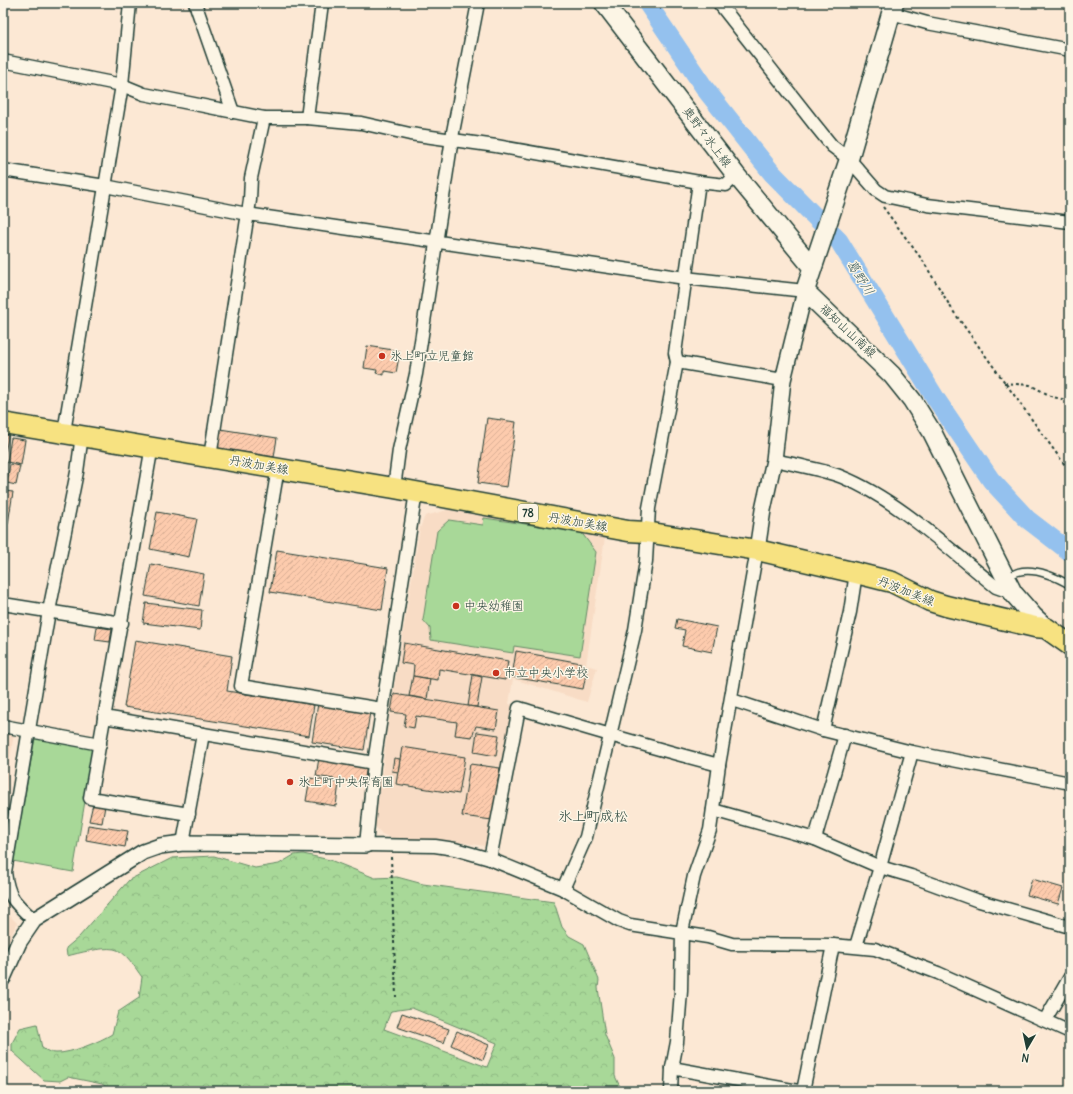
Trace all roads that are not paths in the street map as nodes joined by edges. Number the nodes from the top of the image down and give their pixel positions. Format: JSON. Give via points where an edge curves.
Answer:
{"nodes":[{"id":1,"x":130,"y":3,"type":"edge"},
{"id":2,"x":195,"y":3,"type":"edge"},
{"id":3,"x":322,"y":3,"type":"edge"},
{"id":4,"x":478,"y":3,"type":"edge"},
{"id":5,"x":604,"y":3,"type":"edge"},
{"id":6,"x":719,"y":3,"type":"edge"},
{"id":7,"x":893,"y":8,"type":"edge"},
{"id":8,"x":1070,"y":50,"type":"edge"},
{"id":9,"x":3,"y":61,"type":"edge"},
{"id":10,"x":122,"y":85,"type":"junction"},
{"id":11,"x":233,"y":112,"type":"junction"},
{"id":12,"x":264,"y":118,"type":"junction"},
{"id":13,"x":308,"y":118,"type":"junction"},
{"id":14,"x":452,"y":140,"type":"junction"},
{"id":15,"x":847,"y":162,"type":"junction"},
{"id":16,"x":3,"y":170,"type":"edge"},
{"id":17,"x":736,"y":175,"type":"junction"},
{"id":18,"x":699,"y":182,"type":"junction"},
{"id":19,"x":105,"y":186,"type":"junction"},
{"id":20,"x":248,"y":214,"type":"junction"},
{"id":21,"x":1070,"y":222,"type":"edge"},
{"id":22,"x":436,"y":242,"type":"junction"},
{"id":23,"x":813,"y":265,"type":"junction"},
{"id":24,"x":685,"y":278,"type":"junction"},
{"id":25,"x":805,"y":291,"type":"junction"},
{"id":26,"x":677,"y":362,"type":"junction"},
{"id":27,"x":783,"y":380,"type":"junction"},
{"id":28,"x":3,"y":423,"type":"edge"},
{"id":29,"x":73,"y":433,"type":"junction"},
{"id":30,"x":152,"y":446,"type":"junction"},
{"id":31,"x":210,"y":457,"type":"junction"},
{"id":32,"x":774,"y":460,"type":"junction"},
{"id":33,"x":278,"y":468,"type":"junction"},
{"id":34,"x":394,"y":488,"type":"junction"},
{"id":35,"x":416,"y":492,"type":"junction"},
{"id":36,"x":646,"y":532,"type":"junction"},
{"id":37,"x":757,"y":550,"type":"junction"},
{"id":38,"x":856,"y":573,"type":"junction"},
{"id":39,"x":1070,"y":585,"type":"edge"},
{"id":40,"x":1012,"y":591,"type":"junction"},
{"id":41,"x":3,"y":604,"type":"edge"},
{"id":42,"x":49,"y":611,"type":"junction"},
{"id":43,"x":1002,"y":619,"type":"junction"},
{"id":44,"x":122,"y":623,"type":"junction"},
{"id":45,"x":1046,"y":628,"type":"junction"},
{"id":46,"x":1070,"y":645,"type":"edge"},
{"id":47,"x":732,"y":700,"type":"junction"},
{"id":48,"x":382,"y":709,"type":"junction"},
{"id":49,"x":104,"y":717,"type":"junction"},
{"id":50,"x":3,"y":726,"type":"edge"},
{"id":51,"x":823,"y":730,"type":"junction"},
{"id":52,"x":28,"y":732,"type":"junction"},
{"id":53,"x":203,"y":734,"type":"junction"},
{"id":54,"x":611,"y":734,"type":"junction"},
{"id":55,"x":845,"y":735,"type":"junction"},
{"id":56,"x":100,"y":744,"type":"junction"},
{"id":57,"x":912,"y":752,"type":"junction"},
{"id":58,"x":374,"y":763,"type":"junction"},
{"id":59,"x":719,"y":765,"type":"junction"},
{"id":60,"x":1070,"y":783,"type":"edge"},
{"id":61,"x":712,"y":810,"type":"junction"},
{"id":62,"x":189,"y":814,"type":"junction"},
{"id":63,"x":815,"y":839,"type":"junction"},
{"id":64,"x":183,"y":843,"type":"junction"},
{"id":65,"x":366,"y":846,"type":"junction"},
{"id":66,"x":490,"y":859,"type":"junction"},
{"id":67,"x":880,"y":867,"type":"junction"},
{"id":68,"x":563,"y":888,"type":"junction"},
{"id":69,"x":34,"y":920,"type":"junction"},
{"id":70,"x":1070,"y":927,"type":"edge"},
{"id":71,"x":682,"y":932,"type":"junction"},
{"id":72,"x":833,"y":945,"type":"junction"},
{"id":73,"x":856,"y":946,"type":"junction"},
{"id":74,"x":1070,"y":977,"type":"edge"},
{"id":75,"x":3,"y":978,"type":"edge"},
{"id":76,"x":1046,"y":1020,"type":"junction"},
{"id":77,"x":1070,"y":1032,"type":"edge"},
{"id":78,"x":672,"y":1068,"type":"junction"},
{"id":79,"x":671,"y":1091,"type":"edge"},
{"id":80,"x":804,"y":1091,"type":"edge"}],
"edges":[{"from":1,"to":10,"type":"street"},
{"from":2,"to":11,"type":"street"},
{"from":3,"to":13,"type":"street"},
{"from":4,"to":14,"type":"street"},
{"from":5,"to":17,"type":"main road","name":"奥野々氷上線"},
{"from":6,"to":15,"type":"street","via":[[814,125]]},
{"from":7,"to":8,"type":"street","via":[[927,23]]},
{"from":7,"to":15,"type":"main road"},
{"from":9,"to":10,"type":"street"},
{"from":10,"to":11,"type":"street","via":[[144,94]]},
{"from":10,"to":19,"type":"street"},
{"from":11,"to":12,"type":"street"},
{"from":12,"to":13,"type":"street"},
{"from":12,"to":20,"type":"street","via":[[251,178]]},
{"from":13,"to":14,"type":"street","via":[[361,123]]},
{"from":14,"to":18,"type":"street"},
{"from":14,"to":22,"type":"street"},
{"from":15,"to":21,"type":"street","via":[[885,196],[927,205]]},
{"from":15,"to":23,"type":"main road"},
{"from":16,"to":19,"type":"street"},
{"from":17,"to":18,"type":"street","via":[[726,184]]},
{"from":17,"to":23,"type":"main road","name":"奥野々氷上線"},
{"from":18,"to":24,"type":"street"},
{"from":19,"to":20,"type":"street"},
{"from":19,"to":29,"type":"street"},
{"from":20,"to":22,"type":"street"},
{"from":20,"to":31,"type":"street"},
{"from":22,"to":24,"type":"street"},
{"from":22,"to":34,"type":"street","via":[[416,374],[399,450]]},
{"from":23,"to":25,"type":"main road"},
{"from":24,"to":25,"type":"street"},
{"from":24,"to":26,"type":"street","via":[[675,353]]},
{"from":25,"to":27,"type":"street"},
{"from":25,"to":40,"type":"main road","name":"福知山山南線","via":[[892,375],[912,400],[932,432]]},
{"from":26,"to":27,"type":"street"},
{"from":26,"to":36,"type":"street"},
{"from":27,"to":32,"type":"street"},
{"from":28,"to":29,"type":"main road","name":"丹波加美線","number":"78"},
{"from":29,"to":30,"type":"main road","name":"丹波加美線","number":"78"},
{"from":29,"to":42,"type":"street","via":[[77,472]]},
{"from":30,"to":31,"type":"main road","name":"丹波加美線","number":"78"},
{"from":30,"to":44,"type":"street"},
{"from":31,"to":33,"type":"main road","name":"丹波加美線","number":"78"},
{"from":32,"to":37,"type":"street"},
{"from":32,"to":40,"type":"street","via":[[842,477],[873,492],[996,587]]},
{"from":33,"to":34,"type":"main road","name":"丹波加美線","number":"78"},
{"from":33,"to":48,"type":"street","via":[[242,686]]},
{"from":34,"to":35,"type":"main road","name":"丹波加美線","number":"78"},
{"from":35,"to":36,"type":"main road","name":"丹波加美線","number":"78","via":[[628,531]]},
{"from":35,"to":48,"type":"street"},
{"from":36,"to":37,"type":"main road","name":"丹波加美線","number":"78"},
{"from":36,"to":54,"type":"street","via":[[646,561],[635,630]]},
{"from":37,"to":38,"type":"main road","name":"丹波加美線","number":"78"},
{"from":37,"to":47,"type":"street"},
{"from":38,"to":43,"type":"main road","name":"丹波加美線","number":"78","via":[[892,582],[930,601]]},
{"from":38,"to":51,"type":"street","via":[[850,612]]},
{"from":39,"to":40,"type":"lane","via":[[1055,576],[1018,572]]},
{"from":40,"to":43,"type":"main road","via":[[1014,614],[1010,618]]},
{"from":40,"to":45,"type":"main road","name":"福知山山南線"},
{"from":41,"to":42,"type":"street"},
{"from":42,"to":44,"type":"street"},
{"from":42,"to":52,"type":"street"},
{"from":43,"to":45,"type":"main road","name":"丹波加美線","number":"78"},
{"from":44,"to":49,"type":"street"},
{"from":45,"to":46,"type":"main road","name":"丹波加美線","number":"78"},
{"from":47,"to":51,"type":"street"},
{"from":47,"to":59,"type":"street"},
{"from":48,"to":58,"type":"street"},
{"from":49,"to":53,"type":"street"},
{"from":49,"to":56,"type":"street"},
{"from":50,"to":52,"type":"street"},
{"from":51,"to":55,"type":"street"},
{"from":52,"to":56,"type":"street"},
{"from":52,"to":69,"type":"street","via":[[5,872],[7,888],[15,903]]},
{"from":53,"to":58,"type":"street"},
{"from":53,"to":62,"type":"street"},
{"from":54,"to":59,"type":"street","via":[[635,743]]},
{"from":54,"to":66,"type":"street","via":[[520,708]]},
{"from":54,"to":68,"type":"street","via":[[586,837]]},
{"from":55,"to":57,"type":"street"},
{"from":55,"to":63,"type":"street"},
{"from":56,"to":62,"type":"street","via":[[90,798]]},
{"from":57,"to":60,"type":"street"},
{"from":57,"to":67,"type":"street"},
{"from":58,"to":65,"type":"street"},
{"from":59,"to":61,"type":"street"},
{"from":61,"to":63,"type":"street"},
{"from":61,"to":71,"type":"street","via":[[710,830],[694,876]]},
{"from":62,"to":64,"type":"street"},
{"from":63,"to":67,"type":"street"},
{"from":64,"to":65,"type":"street"},
{"from":64,"to":69,"type":"street","via":[[160,846],[143,852]]},
{"from":65,"to":66,"type":"street","via":[[435,846]]},
{"from":66,"to":68,"type":"street"},
{"from":67,"to":70,"type":"street","via":[[976,900]]},
{"from":67,"to":73,"type":"street"},
{"from":68,"to":71,"type":"street","via":[[619,921],[630,925]]},
{"from":69,"to":75,"type":"street","via":[[19,942]]},
{"from":71,"to":72,"type":"street","via":[[708,936],[732,944]]},
{"from":71,"to":78,"type":"street","via":[[682,991]]},
{"from":72,"to":73,"type":"street"},
{"from":72,"to":80,"type":"street"},
{"from":73,"to":76,"type":"street","via":[[875,949],[910,962]]},
{"from":74,"to":76,"type":"street"},
{"from":76,"to":77,"type":"street"},
{"from":78,"to":79,"type":"street"},
{"from":78,"to":80,"type":"street"}]}
